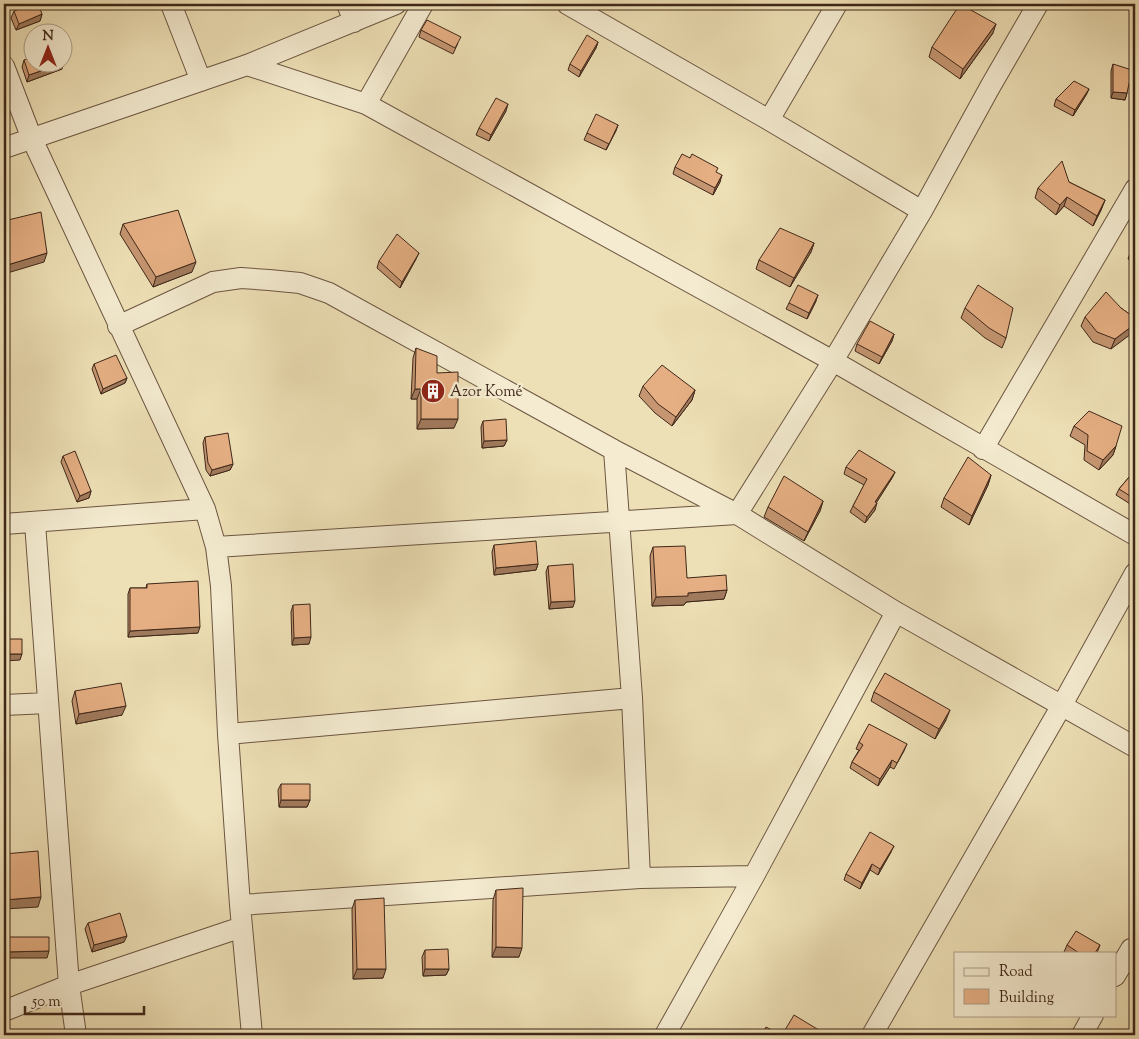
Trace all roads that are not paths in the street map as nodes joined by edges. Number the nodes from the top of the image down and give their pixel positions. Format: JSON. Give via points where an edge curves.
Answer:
{"nodes":[{"id":1,"x":171,"y":4,"type":"edge"},
{"id":2,"x":396,"y":4,"type":"edge"},
{"id":3,"x":423,"y":4,"type":"edge"},
{"id":4,"x":567,"y":4,"type":"edge"},
{"id":5,"x":837,"y":4,"type":"edge"},
{"id":6,"x":1038,"y":4,"type":"edge"},
{"id":7,"x":350,"y":13,"type":"edge"},
{"id":8,"x":247,"y":65,"type":"junction"},
{"id":9,"x":4,"y":66,"type":"edge"},
{"id":10,"x":201,"y":81,"type":"junction"},
{"id":11,"x":366,"y":104,"type":"junction"},
{"id":12,"x":769,"y":120,"type":"junction"},
{"id":13,"x":32,"y":139,"type":"junction"},
{"id":14,"x":4,"y":148,"type":"edge"},
{"id":15,"x":1135,"y":189,"type":"edge"},
{"id":16,"x":922,"y":211,"type":"junction"},
{"id":17,"x":118,"y":326,"type":"junction"},
{"id":18,"x":832,"y":361,"type":"junction"},
{"id":19,"x":983,"y":449,"type":"junction"},
{"id":20,"x":614,"y":450,"type":"junction"},
{"id":21,"x":205,"y":509,"type":"junction"},
{"id":22,"x":737,"y":514,"type":"junction"},
{"id":23,"x":35,"y":522,"type":"junction"},
{"id":24,"x":620,"y":522,"type":"junction"},
{"id":25,"x":4,"y":524,"type":"edge"},
{"id":26,"x":1135,"y":535,"type":"edge"},
{"id":27,"x":216,"y":548,"type":"junction"},
{"id":28,"x":1135,"y":573,"type":"edge"},
{"id":29,"x":896,"y":612,"type":"junction"},
{"id":30,"x":632,"y":698,"type":"junction"},
{"id":31,"x":48,"y":703,"type":"junction"},
{"id":32,"x":4,"y":705,"type":"edge"},
{"id":33,"x":1062,"y":705,"type":"junction"},
{"id":34,"x":228,"y":734,"type":"junction"},
{"id":35,"x":1135,"y":747,"type":"edge"},
{"id":36,"x":754,"y":876,"type":"junction"},
{"id":37,"x":640,"y":878,"type":"junction"},
{"id":38,"x":240,"y":905,"type":"junction"},
{"id":39,"x":242,"y":927,"type":"junction"},
{"id":40,"x":1131,"y":949,"type":"dead end"},
{"id":41,"x":1116,"y":974,"type":"edge"},
{"id":42,"x":69,"y":985,"type":"junction"},
{"id":43,"x":4,"y":1011,"type":"edge"},
{"id":44,"x":1092,"y":1016,"type":"edge"},
{"id":45,"x":76,"y":1035,"type":"edge"},
{"id":46,"x":252,"y":1035,"type":"edge"},
{"id":47,"x":664,"y":1035,"type":"edge"},
{"id":48,"x":872,"y":1035,"type":"edge"},
{"id":49,"x":1082,"y":1035,"type":"edge"}],
"edges":[{"from":1,"to":10,"type":"street"},
{"from":2,"to":7,"type":"street"},
{"from":3,"to":11,"type":"street"},
{"from":4,"to":12,"type":"street"},
{"from":5,"to":12,"type":"street"},
{"from":6,"to":16,"type":"street"},
{"from":7,"to":8,"type":"street"},
{"from":8,"to":10,"type":"street"},
{"from":8,"to":11,"type":"street"},
{"from":9,"to":13,"type":"street"},
{"from":10,"to":13,"type":"street"},
{"from":11,"to":18,"type":"street"},
{"from":12,"to":16,"type":"street"},
{"from":13,"to":14,"type":"street"},
{"from":13,"to":17,"type":"street"},
{"from":15,"to":19,"type":"street"},
{"from":16,"to":18,"type":"street"},
{"from":17,"to":20,"type":"street","via":[[213,282],[241,278],[300,283],[329,293]]},
{"from":17,"to":21,"type":"street"},
{"from":18,"to":19,"type":"street"},
{"from":18,"to":22,"type":"street"},
{"from":19,"to":26,"type":"street"},
{"from":20,"to":22,"type":"street"},
{"from":20,"to":24,"type":"street"},
{"from":21,"to":23,"type":"street"},
{"from":21,"to":27,"type":"street"},
{"from":22,"to":24,"type":"street"},
{"from":22,"to":29,"type":"street"},
{"from":23,"to":25,"type":"street"},
{"from":23,"to":31,"type":"street"},
{"from":24,"to":27,"type":"street"},
{"from":24,"to":30,"type":"street"},
{"from":27,"to":34,"type":"street"},
{"from":28,"to":33,"type":"street"},
{"from":29,"to":33,"type":"street"},
{"from":29,"to":36,"type":"street"},
{"from":30,"to":34,"type":"street"},
{"from":30,"to":37,"type":"street"},
{"from":31,"to":32,"type":"street"},
{"from":31,"to":42,"type":"street"},
{"from":33,"to":35,"type":"street"},
{"from":33,"to":48,"type":"street"},
{"from":34,"to":38,"type":"street"},
{"from":36,"to":37,"type":"street"},
{"from":36,"to":47,"type":"street"},
{"from":37,"to":38,"type":"street"},
{"from":38,"to":39,"type":"street"},
{"from":39,"to":42,"type":"street"},
{"from":39,"to":46,"type":"street"},
{"from":40,"to":41,"type":"street"},
{"from":42,"to":43,"type":"street"},
{"from":42,"to":45,"type":"street"},
{"from":44,"to":49,"type":"street"}]}
